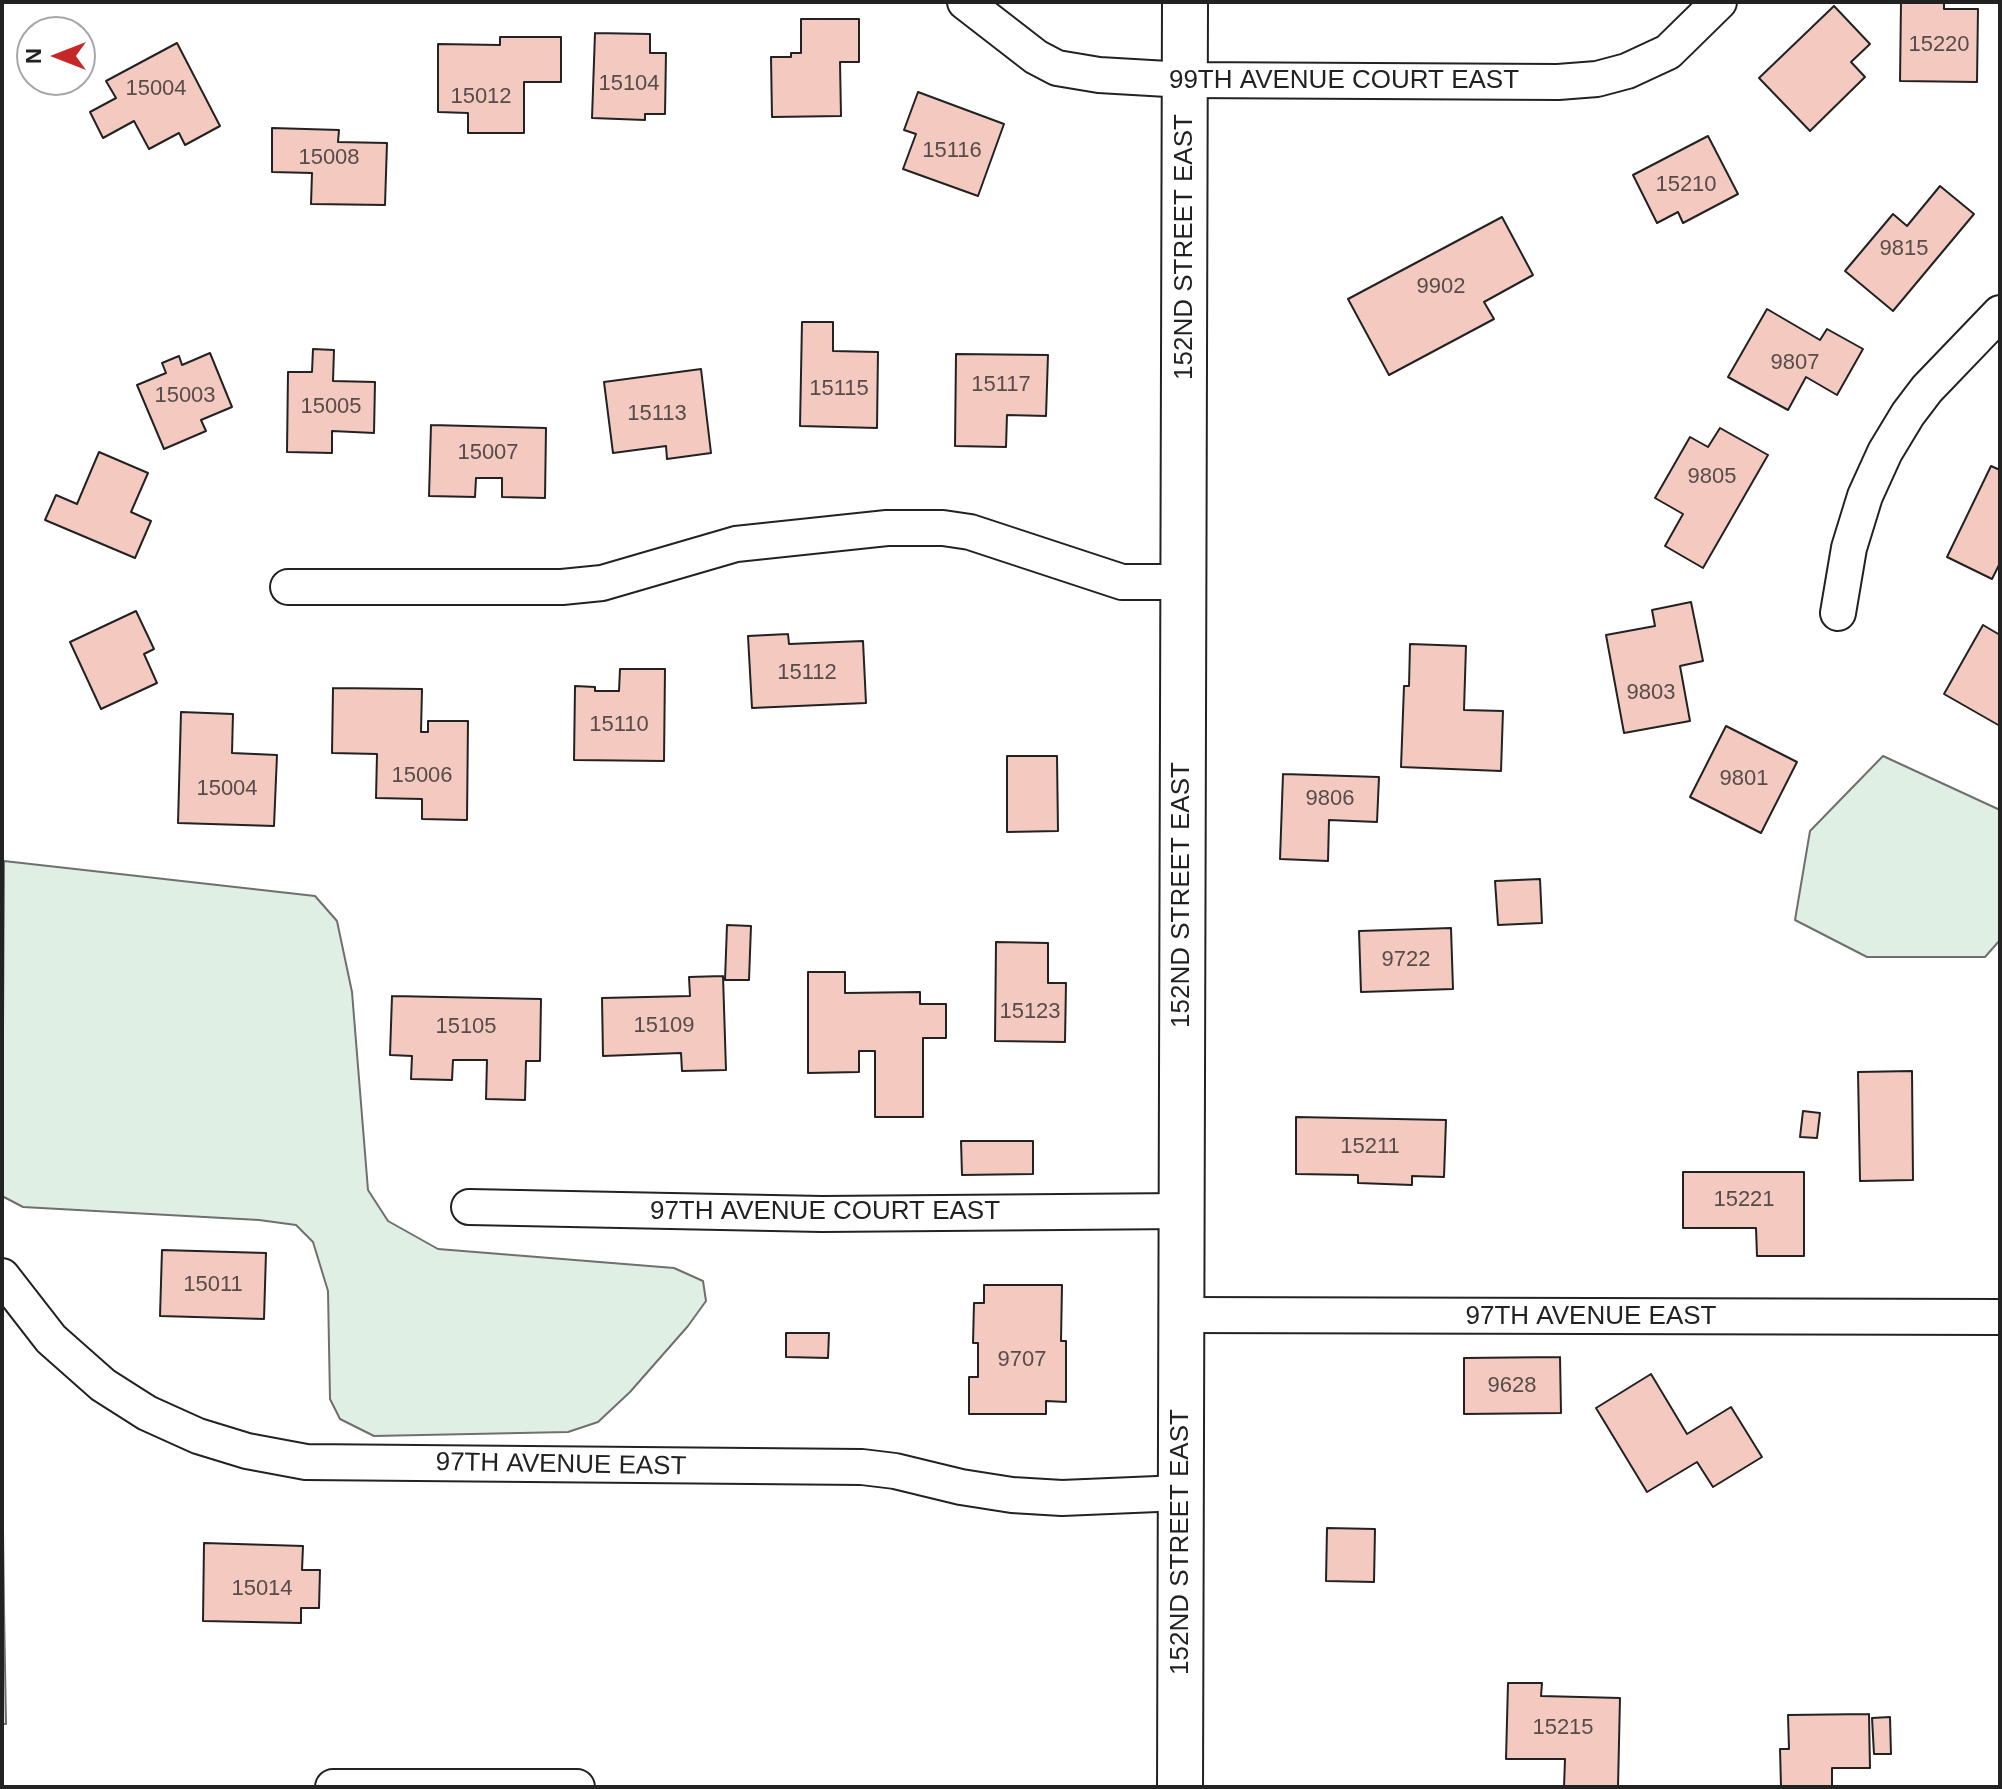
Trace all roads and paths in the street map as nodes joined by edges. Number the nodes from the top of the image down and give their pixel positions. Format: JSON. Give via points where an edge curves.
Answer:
{"nodes":[{"id":1,"x":965,"y":2,"type":"edge"},
{"id":2,"x":1185,"y":2,"type":"edge"},
{"id":3,"x":1719,"y":2,"type":"edge"},
{"id":4,"x":1185,"y":80,"type":"junction"},
{"id":5,"x":2000,"y":313,"type":"edge"},
{"id":6,"x":1184,"y":582,"type":"junction"},
{"id":7,"x":288,"y":587,"type":"dead end"},
{"id":8,"x":1838,"y":613,"type":"dead end"},
{"id":9,"x":469,"y":1207,"type":"dead end"},
{"id":10,"x":1182,"y":1211,"type":"junction"},
{"id":11,"x":2,"y":1276,"type":"edge"},
{"id":12,"x":1182,"y":1315,"type":"junction"},
{"id":13,"x":2000,"y":1317,"type":"edge"},
{"id":14,"x":1181,"y":1493,"type":"junction"},
{"id":15,"x":333,"y":1787,"type":"edge"},
{"id":16,"x":577,"y":1787,"type":"edge"},
{"id":17,"x":1180,"y":1787,"type":"edge"}],
"edges":[{"from":1,"to":4,"type":"street","name":"99TH AVENUE COURT EAST","via":[[1057,68]]},
{"from":2,"to":4,"type":"main road","name":"152ND STREET EAST"},
{"from":3,"to":4,"type":"street","name":"99TH AVENUE COURT EAST","via":[[1668,52],[1597,79]]},
{"from":4,"to":6,"type":"main road","name":"152ND STREET EAST"},
{"from":5,"to":8,"type":"street","via":[[1927,389],[1885,452],[1849,548]]},
{"from":6,"to":7,"type":"street","via":[[1122,582],[970,532],[887,528],[736,544],[602,583],[562,587]]},
{"from":6,"to":10,"type":"main road","name":"152ND STREET EAST"},
{"from":9,"to":10,"type":"street","name":"97TH AVENUE COURT EAST","via":[[806,1214]]},
{"from":10,"to":12,"type":"main road","name":"152ND STREET EAST"},
{"from":11,"to":14,"type":"street","name":"97TH AVENUE EAST","via":[[51,1339],[136,1406],[198,1436],[306,1462],[862,1467],[1012,1495]]},
{"from":12,"to":13,"type":"street","name":"97TH AVENUE EAST"},
{"from":12,"to":14,"type":"main road","name":"152ND STREET EAST"},
{"from":14,"to":17,"type":"main road","name":"152ND STREET EAST"},
{"from":15,"to":16,"type":"street"}]}
